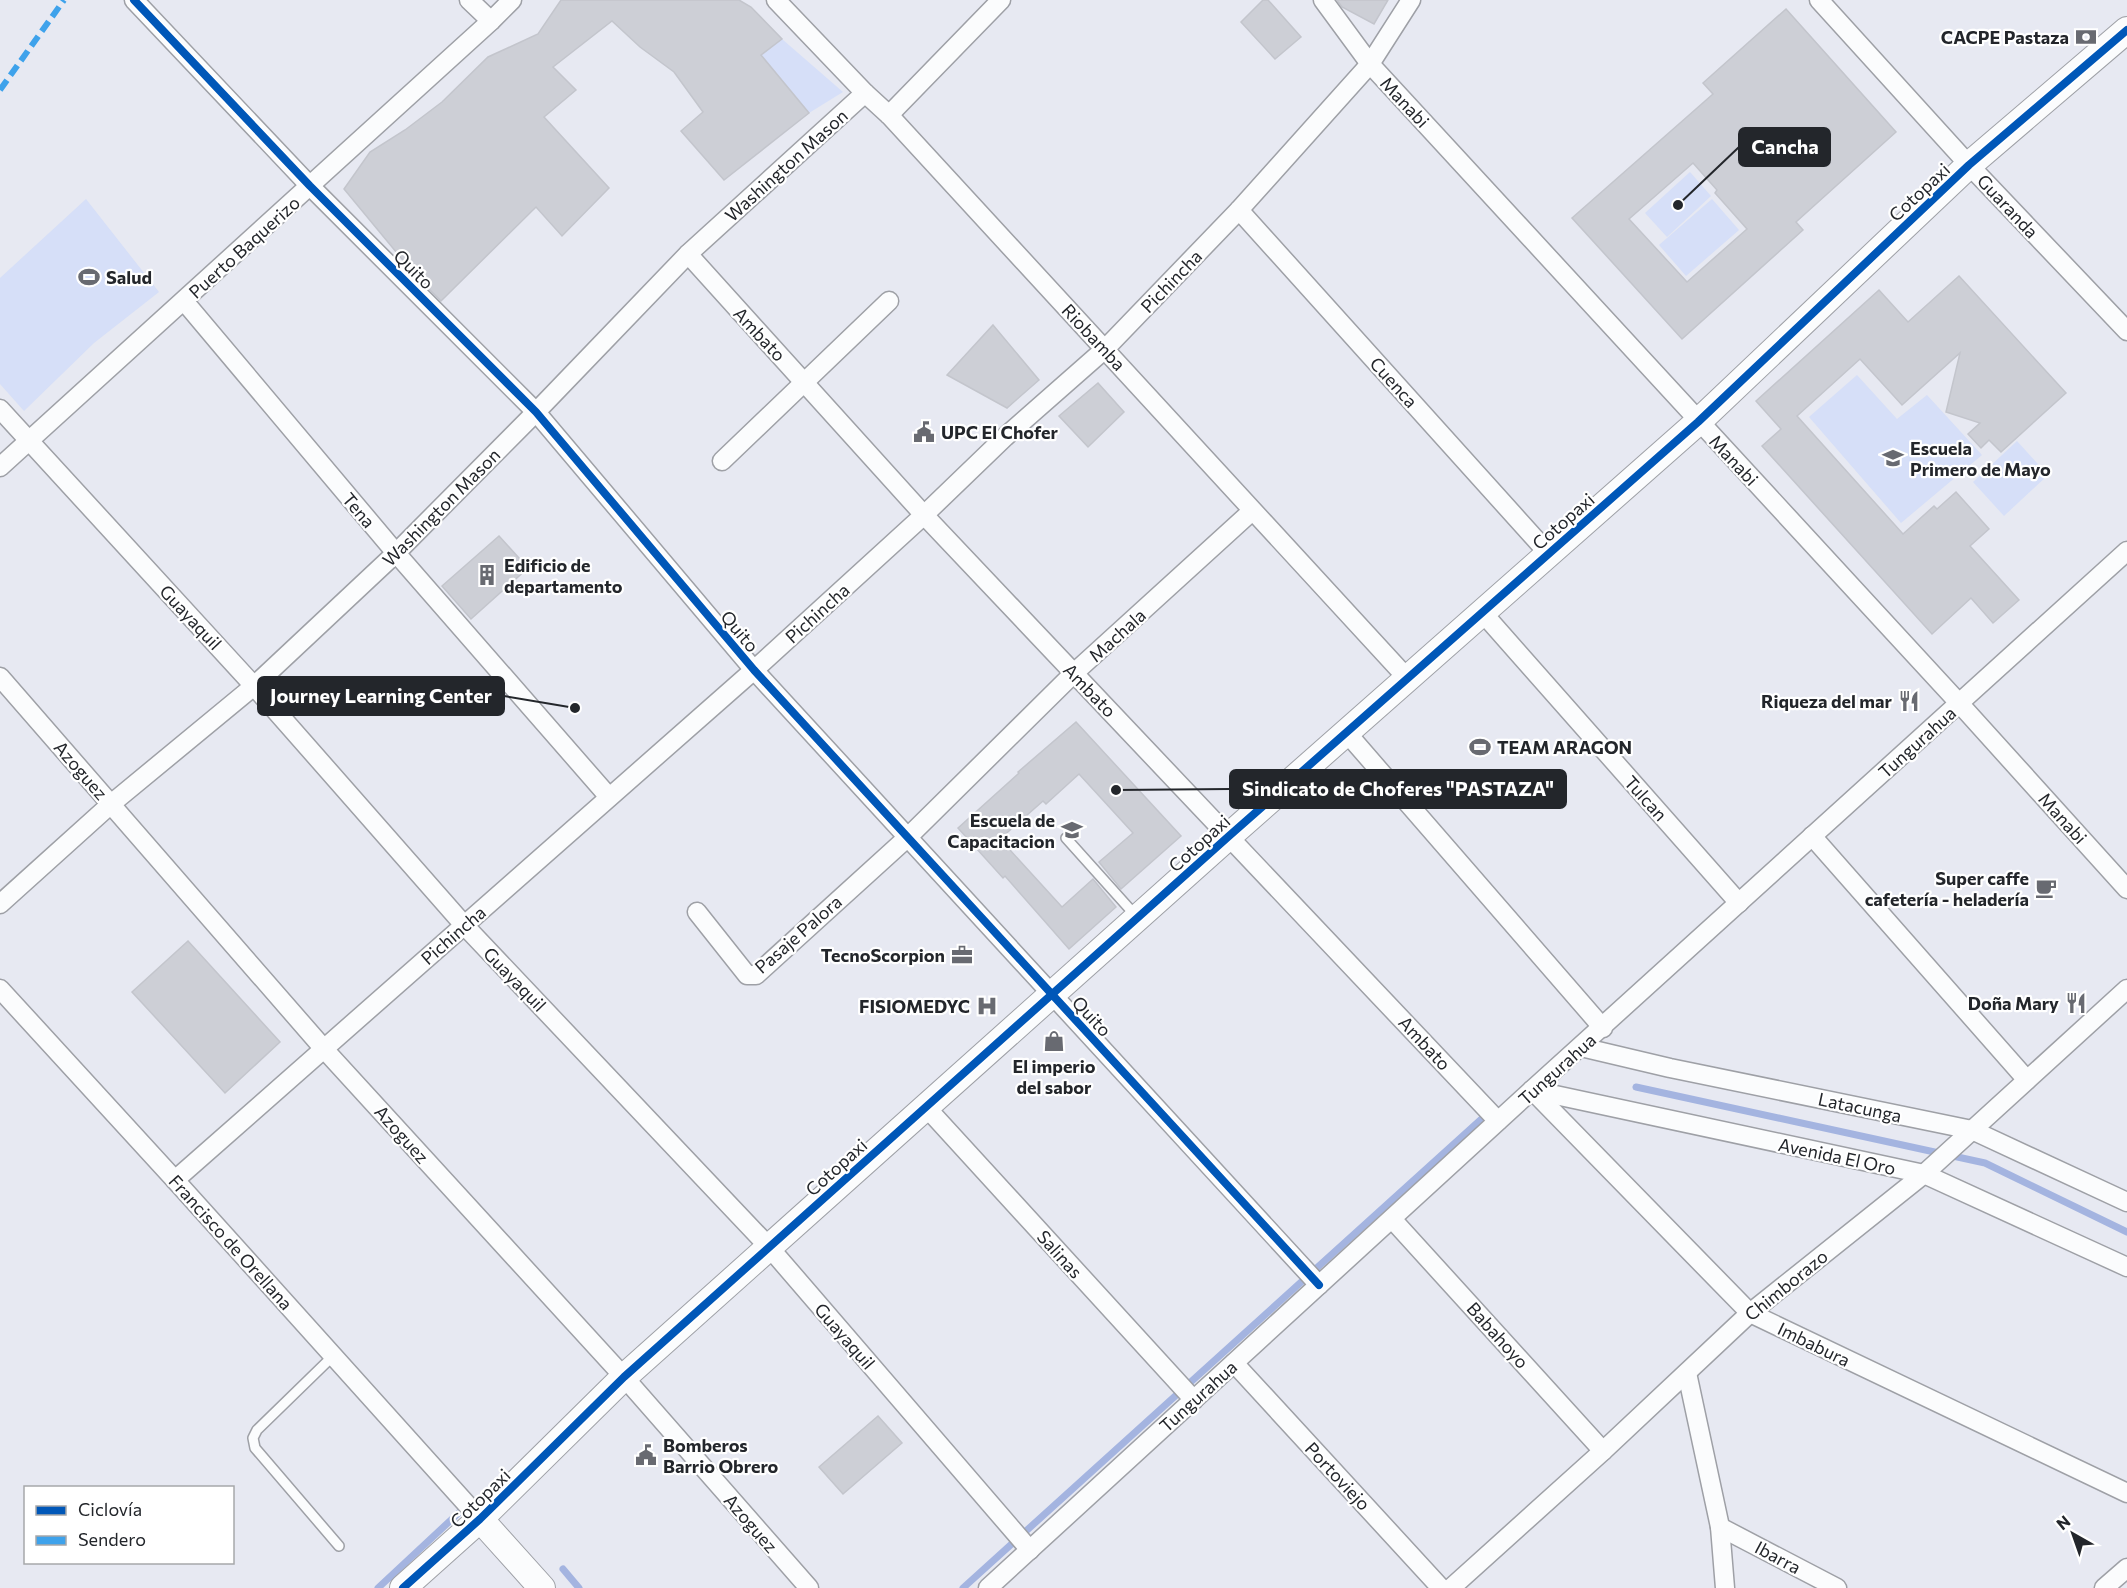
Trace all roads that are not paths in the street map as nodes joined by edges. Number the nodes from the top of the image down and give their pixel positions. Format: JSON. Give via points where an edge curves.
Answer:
{"nodes":[{"id":1,"x":134,"y":0,"type":"edge"},
{"id":2,"x":469,"y":0,"type":"edge"},
{"id":3,"x":512,"y":0,"type":"edge"},
{"id":4,"x":776,"y":0,"type":"edge"},
{"id":5,"x":1001,"y":0,"type":"edge"},
{"id":6,"x":1323,"y":0,"type":"edge"},
{"id":7,"x":1411,"y":0,"type":"edge"},
{"id":8,"x":1819,"y":0,"type":"edge"},
{"id":9,"x":491,"y":21,"type":"junction"},
{"id":10,"x":2127,"y":30,"type":"edge"},
{"id":11,"x":1370,"y":64,"type":"junction"},
{"id":12,"x":865,"y":93,"type":"junction"},
{"id":13,"x":889,"y":115,"type":"junction"},
{"id":14,"x":1970,"y":165,"type":"junction"},
{"id":15,"x":310,"y":186,"type":"junction"},
{"id":16,"x":1239,"y":210,"type":"junction"},
{"id":17,"x":688,"y":254,"type":"junction"},
{"id":18,"x":184,"y":301,"type":"junction"},
{"id":19,"x":889,"y":301,"type":"dead end"},
{"id":20,"x":2127,"y":332,"type":"edge"},
{"id":21,"x":1105,"y":349,"type":"junction"},
{"id":22,"x":805,"y":382,"type":"junction"},
{"id":23,"x":0,"y":409,"type":"edge"},
{"id":24,"x":536,"y":412,"type":"junction"},
{"id":25,"x":1698,"y":422,"type":"junction"},
{"id":26,"x":28,"y":441,"type":"junction"},
{"id":27,"x":722,"y":461,"type":"dead end"},
{"id":28,"x":0,"y":467,"type":"edge"},
{"id":29,"x":1252,"y":511,"type":"junction"},
{"id":30,"x":924,"y":515,"type":"junction"},
{"id":31,"x":2127,"y":551,"type":"edge"},
{"id":32,"x":396,"y":553,"type":"junction"},
{"id":33,"x":1548,"y":553,"type":"junction"},
{"id":34,"x":1482,"y":612,"type":"junction"},
{"id":35,"x":754,"y":670,"type":"junction"},
{"id":36,"x":1074,"y":673,"type":"junction"},
{"id":37,"x":0,"y":677,"type":"edge"},
{"id":38,"x":1407,"y":678,"type":"junction"},
{"id":39,"x":254,"y":686,"type":"junction"},
{"id":40,"x":1959,"y":703,"type":"junction"},
{"id":41,"x":1346,"y":732,"type":"junction"},
{"id":42,"x":609,"y":796,"type":"junction"},
{"id":43,"x":111,"y":804,"type":"junction"},
{"id":44,"x":1229,"y":836,"type":"junction"},
{"id":45,"x":1812,"y":836,"type":"junction"},
{"id":46,"x":908,"y":837,"type":"junction"},
{"id":47,"x":1066,"y":838,"type":"dead end"},
{"id":48,"x":2127,"y":889,"type":"edge"},
{"id":49,"x":0,"y":903,"type":"edge"},
{"id":50,"x":1739,"y":903,"type":"junction"},
{"id":51,"x":697,"y":912,"type":"dead end"},
{"id":52,"x":1137,"y":918,"type":"junction"},
{"id":53,"x":464,"y":925,"type":"junction"},
{"id":54,"x":0,"y":989,"type":"edge"},
{"id":55,"x":2127,"y":989,"type":"edge"},
{"id":56,"x":1052,"y":995,"type":"junction"},
{"id":57,"x":1603,"y":1028,"type":"junction"},
{"id":58,"x":1581,"y":1047,"type":"junction"},
{"id":59,"x":324,"y":1049,"type":"junction"},
{"id":60,"x":2027,"y":1080,"type":"junction"},
{"id":61,"x":1532,"y":1090,"type":"junction"},
{"id":62,"x":926,"y":1107,"type":"junction"},
{"id":63,"x":1498,"y":1121,"type":"junction"},
{"id":64,"x":1968,"y":1134,"type":"junction"},
{"id":65,"x":1928,"y":1170,"type":"junction"},
{"id":66,"x":175,"y":1180,"type":"junction"},
{"id":67,"x":2127,"y":1202,"type":"edge"},
{"id":68,"x":1392,"y":1219,"type":"junction"},
{"id":69,"x":769,"y":1247,"type":"junction"},
{"id":70,"x":2127,"y":1268,"type":"edge"},
{"id":71,"x":1318,"y":1284,"type":"junction"},
{"id":72,"x":1750,"y":1313,"type":"junction"},
{"id":73,"x":333,"y":1356,"type":"junction"},
{"id":74,"x":1234,"y":1363,"type":"junction"},
{"id":75,"x":1687,"y":1373,"type":"junction"},
{"id":76,"x":624,"y":1377,"type":"junction"},
{"id":77,"x":1193,"y":1400,"type":"junction"},
{"id":78,"x":1603,"y":1451,"type":"junction"},
{"id":79,"x":2127,"y":1493,"type":"edge"},
{"id":80,"x":477,"y":1516,"type":"junction"},
{"id":81,"x":1720,"y":1527,"type":"junction"},
{"id":82,"x":339,"y":1546,"type":"dead end"},
{"id":83,"x":1029,"y":1549,"type":"junction"},
{"id":84,"x":2127,"y":1568,"type":"edge"},
{"id":85,"x":403,"y":1588,"type":"edge"},
{"id":86,"x":542,"y":1588,"type":"edge"},
{"id":87,"x":809,"y":1588,"type":"edge"},
{"id":88,"x":988,"y":1588,"type":"edge"},
{"id":89,"x":1441,"y":1588,"type":"edge"},
{"id":90,"x":1451,"y":1588,"type":"edge"},
{"id":91,"x":1725,"y":1588,"type":"edge"},
{"id":92,"x":1837,"y":1588,"type":"edge"},
{"id":93,"x":2104,"y":1588,"type":"edge"}],
"edges":[{"from":1,"to":15,"type":"street","name":"Quito"},
{"from":2,"to":9,"type":"street"},
{"from":3,"to":9,"type":"street","name":"Puerto Baquerizo"},
{"from":4,"to":12,"type":"street","name":"Riobamba"},
{"from":5,"to":13,"type":"street"},
{"from":6,"to":11,"type":"street","name":"Manabi"},
{"from":7,"to":11,"type":"street","name":"Pichincha"},
{"from":8,"to":14,"type":"street","name":"Guaranda"},
{"from":9,"to":15,"type":"street","name":"Puerto Baquerizo"},
{"from":10,"to":14,"type":"street","name":"Cotopaxi"},
{"from":11,"to":16,"type":"street","name":"Pichincha"},
{"from":11,"to":25,"type":"street","name":"Manabi"},
{"from":12,"to":13,"type":"street","name":"Riobamba"},
{"from":12,"to":17,"type":"street","name":"Washington Mason"},
{"from":13,"to":21,"type":"street","name":"Riobamba"},
{"from":14,"to":20,"type":"street","name":"Guaranda"},
{"from":14,"to":25,"type":"street","name":"Cotopaxi"},
{"from":15,"to":18,"type":"street","name":"Puerto Baquerizo"},
{"from":15,"to":24,"type":"street","name":"Quito"},
{"from":16,"to":21,"type":"street","name":"Pichincha"},
{"from":16,"to":33,"type":"street","name":"Cuenca"},
{"from":17,"to":22,"type":"street","name":"Ambato"},
{"from":17,"to":24,"type":"street","name":"Washington Mason"},
{"from":18,"to":26,"type":"street","name":"Puerto Baquerizo"},
{"from":18,"to":32,"type":"street","name":"Tena"},
{"from":19,"to":22,"type":"street"},
{"from":21,"to":29,"type":"street","name":"Riobamba"},
{"from":21,"to":30,"type":"street","name":"Pichincha"},
{"from":22,"to":27,"type":"street"},
{"from":22,"to":30,"type":"street","name":"Ambato"},
{"from":23,"to":26,"type":"street","name":"Guayaquil"},
{"from":24,"to":32,"type":"street","name":"Washington Mason"},
{"from":24,"to":35,"type":"street","name":"Quito"},
{"from":25,"to":33,"type":"street","name":"Cotopaxi"},
{"from":25,"to":40,"type":"street","name":"Manabi"},
{"from":26,"to":28,"type":"street","name":"Puerto Baquerizo"},
{"from":26,"to":39,"type":"street","name":"Guayaquil"},
{"from":29,"to":36,"type":"street","name":"Machala"},
{"from":29,"to":38,"type":"street","name":"Riobamba"},
{"from":30,"to":35,"type":"street","name":"Pichincha"},
{"from":30,"to":36,"type":"street","name":"Ambato"},
{"from":31,"to":40,"type":"street","name":"Tungurahua"},
{"from":32,"to":39,"type":"street","name":"Washington Mason"},
{"from":32,"to":42,"type":"street","name":"Tena"},
{"from":33,"to":34,"type":"street","name":"Cotopaxi"},
{"from":34,"to":38,"type":"street","name":"Cotopaxi"},
{"from":34,"to":50,"type":"street","name":"Tulcan"},
{"from":35,"to":42,"type":"street","name":"Pichincha"},
{"from":35,"to":46,"type":"street","name":"Quito"},
{"from":36,"to":44,"type":"street","name":"Ambato"},
{"from":36,"to":46,"type":"street","name":"Machala"},
{"from":37,"to":43,"type":"street","name":"Azoguez"},
{"from":38,"to":41,"type":"street","name":"Cotopaxi"},
{"from":39,"to":43,"type":"street","name":"Washington Mason"},
{"from":39,"to":53,"type":"street","name":"Guayaquil"},
{"from":40,"to":45,"type":"street","name":"Tungurahua"},
{"from":40,"to":48,"type":"street","name":"Manabi"},
{"from":41,"to":44,"type":"street","name":"Cotopaxi"},
{"from":41,"to":57,"type":"street"},
{"from":42,"to":53,"type":"street","name":"Pichincha"},
{"from":43,"to":49,"type":"street","name":"Washington Mason"},
{"from":43,"to":59,"type":"street","name":"Azoguez"},
{"from":44,"to":52,"type":"street","name":"Cotopaxi"},
{"from":44,"to":63,"type":"street","name":"Ambato"},
{"from":45,"to":50,"type":"street","name":"Tungurahua"},
{"from":45,"to":60,"type":"street"},
{"from":46,"to":51,"type":"street","name":"Pasaje Palora","via":[[756,975],[747,975]]},
{"from":46,"to":56,"type":"street","name":"Quito"},
{"from":47,"to":52,"type":"lane"},
{"from":50,"to":57,"type":"street","name":"Tungurahua"},
{"from":52,"to":56,"type":"street","name":"Cotopaxi"},
{"from":53,"to":59,"type":"street","name":"Pichincha"},
{"from":53,"to":69,"type":"street","name":"Guayaquil"},
{"from":54,"to":66,"type":"street","name":"Francisco de Orellana"},
{"from":55,"to":60,"type":"street","name":"Chimborazo"},
{"from":56,"to":62,"type":"street","name":"Cotopaxi"},
{"from":56,"to":71,"type":"street","name":"Quito"},
{"from":57,"to":58,"type":"street","name":"Tungurahua"},
{"from":58,"to":61,"type":"street","name":"Tungurahua"},
{"from":58,"to":64,"type":"street","name":"Latacunga"},
{"from":59,"to":66,"type":"street","name":"Pichincha"},
{"from":59,"to":76,"type":"street","name":"Azoguez"},
{"from":60,"to":64,"type":"street","name":"Chimborazo"},
{"from":61,"to":63,"type":"street","name":"Tungurahua"},
{"from":61,"to":65,"type":"street","name":"Avenida El Oro"},
{"from":61,"to":72,"type":"street","name":"Imbabura"},
{"from":62,"to":69,"type":"street","name":"Cotopaxi"},
{"from":62,"to":77,"type":"street","name":"Salinas"},
{"from":63,"to":68,"type":"street","name":"Tungurahua"},
{"from":64,"to":65,"type":"street","name":"Chimborazo"},
{"from":64,"to":67,"type":"street","name":"Latacunga"},
{"from":65,"to":70,"type":"street","name":"Avenida El Oro"},
{"from":65,"to":72,"type":"street","name":"Chimborazo"},
{"from":66,"to":73,"type":"street","name":"Francisco de Orellana"},
{"from":68,"to":71,"type":"street","name":"Tungurahua"},
{"from":68,"to":78,"type":"street","name":"Babahoyo"},
{"from":69,"to":76,"type":"street","name":"Cotopaxi"},
{"from":69,"to":83,"type":"street","name":"Guayaquil"},
{"from":71,"to":74,"type":"street","name":"Tungurahua"},
{"from":72,"to":75,"type":"street","name":"Chimborazo"},
{"from":72,"to":79,"type":"street","name":"Imbabura"},
{"from":73,"to":80,"type":"street","name":"Francisco de Orellana"},
{"from":73,"to":82,"type":"lane","via":[[253,1438],[255,1448]]},
{"from":74,"to":77,"type":"street","name":"Tungurahua"},
{"from":74,"to":89,"type":"street","name":"Portoviejo"},
{"from":75,"to":78,"type":"street","name":"Chimborazo"},
{"from":75,"to":81,"type":"street"},
{"from":76,"to":80,"type":"street","name":"Cotopaxi"},
{"from":76,"to":87,"type":"street","name":"Azoguez"},
{"from":77,"to":83,"type":"street","name":"Tungurahua"},
{"from":78,"to":90,"type":"street","name":"Chimborazo"},
{"from":80,"to":85,"type":"street","name":"Cotopaxi"},
{"from":80,"to":86,"type":"street"},
{"from":81,"to":91,"type":"street"},
{"from":81,"to":92,"type":"street","name":"Ibarra"},
{"from":83,"to":88,"type":"street","name":"Tungurahua"},
{"from":84,"to":93,"type":"street"}]}
